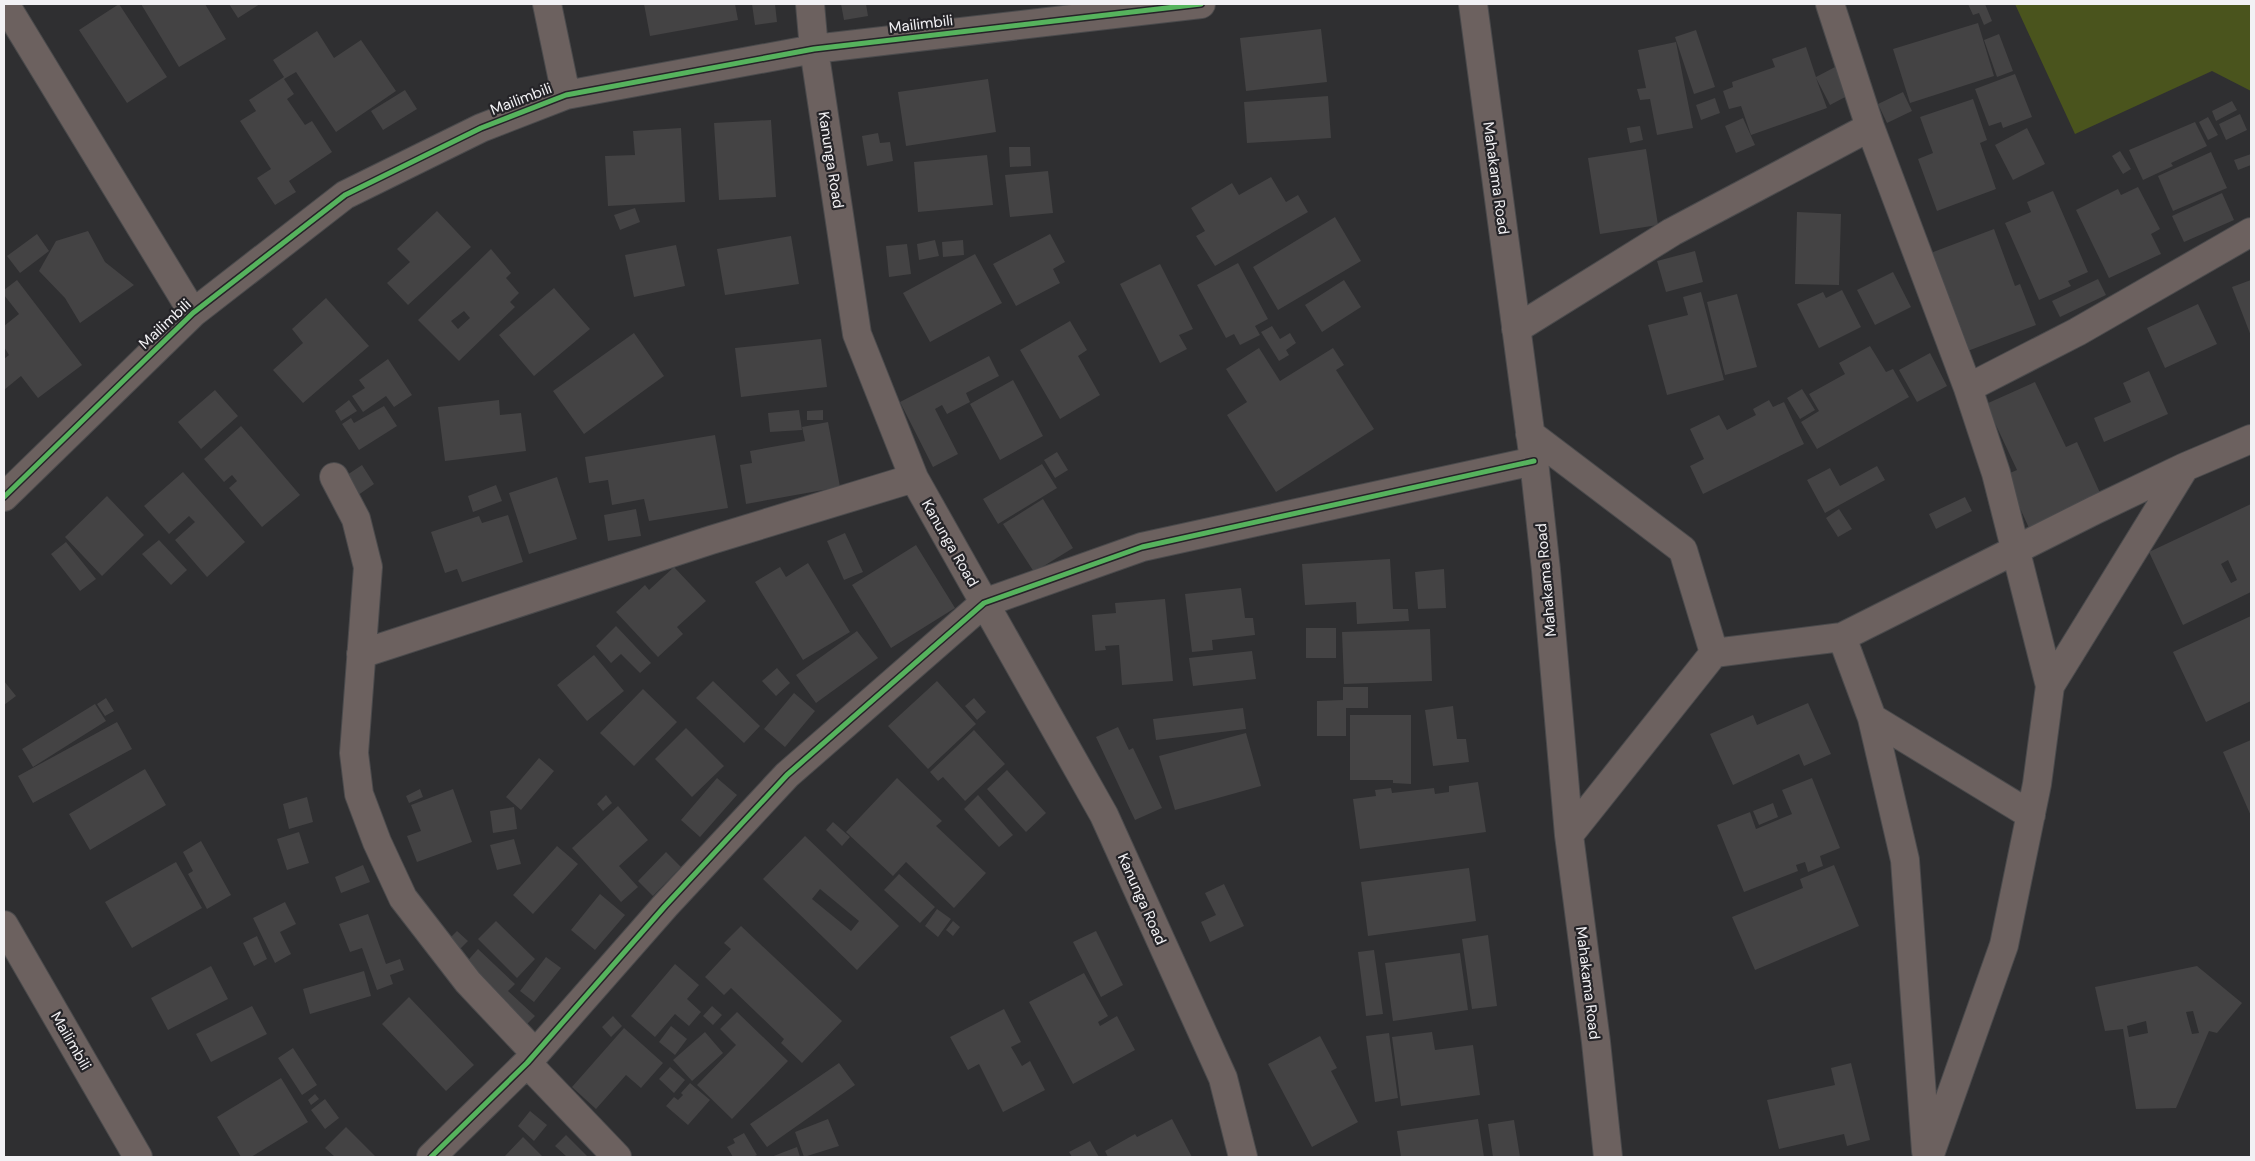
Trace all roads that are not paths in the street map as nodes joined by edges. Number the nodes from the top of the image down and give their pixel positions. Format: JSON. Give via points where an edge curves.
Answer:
{"nodes":[{"id":1,"x":5,"y":4,"type":"edge"},
{"id":2,"x":547,"y":4,"type":"edge"},
{"id":3,"x":810,"y":4,"type":"edge"},
{"id":4,"x":1201,"y":4,"type":"edge"},
{"id":5,"x":1473,"y":4,"type":"edge"},
{"id":6,"x":1830,"y":4,"type":"edge"},
{"id":7,"x":814,"y":48,"type":"junction"},
{"id":8,"x":566,"y":96,"type":"junction"},
{"id":9,"x":1870,"y":127,"type":"junction"},
{"id":10,"x":2251,"y":232,"type":"edge"},
{"id":11,"x":193,"y":313,"type":"junction"},
{"id":12,"x":1516,"y":329,"type":"junction"},
{"id":13,"x":1968,"y":388,"type":"junction"},
{"id":14,"x":1530,"y":434,"type":"junction"},
{"id":15,"x":2251,"y":439,"type":"edge"},
{"id":16,"x":1534,"y":461,"type":"junction"},
{"id":17,"x":2185,"y":467,"type":"junction"},
{"id":18,"x":334,"y":477,"type":"dead end"},
{"id":19,"x":914,"y":478,"type":"junction"},
{"id":20,"x":4,"y":497,"type":"edge"},
{"id":21,"x":2017,"y":551,"type":"junction"},
{"id":22,"x":984,"y":603,"type":"junction"},
{"id":23,"x":1842,"y":637,"type":"junction"},
{"id":24,"x":1714,"y":653,"type":"junction"},
{"id":25,"x":361,"y":654,"type":"junction"},
{"id":26,"x":2050,"y":686,"type":"junction"},
{"id":27,"x":1872,"y":718,"type":"junction"},
{"id":28,"x":2031,"y":815,"type":"junction"},
{"id":29,"x":1568,"y":835,"type":"junction"},
{"id":30,"x":4,"y":925,"type":"edge"},
{"id":31,"x":531,"y":1058,"type":"junction"},
{"id":32,"x":138,"y":1157,"type":"edge"},
{"id":33,"x":431,"y":1157,"type":"edge"},
{"id":34,"x":617,"y":1157,"type":"edge"},
{"id":35,"x":1243,"y":1157,"type":"edge"},
{"id":36,"x":1608,"y":1157,"type":"edge"},
{"id":37,"x":1928,"y":1157,"type":"edge"}],
"edges":[{"from":1,"to":11,"type":"street"},
{"from":2,"to":8,"type":"street"},
{"from":3,"to":7,"type":"street","name":"Kanunga Road"},
{"from":4,"to":7,"type":"street","name":"Mailimbili"},
{"from":5,"to":12,"type":"street","name":"Mahakama Road"},
{"from":6,"to":9,"type":"street"},
{"from":7,"to":8,"type":"street","name":"Mailimbili"},
{"from":7,"to":19,"type":"street","name":"Kanunga Road","via":[[857,334]]},
{"from":8,"to":11,"type":"street","name":"Mailimbili","via":[[481,128],[345,195]]},
{"from":9,"to":12,"type":"street","via":[[1672,232]]},
{"from":9,"to":13,"type":"street"},
{"from":10,"to":13,"type":"street","via":[[2077,332]]},
{"from":11,"to":20,"type":"street","name":"Mailimbili"},
{"from":12,"to":14,"type":"street","name":"Mahakama Road"},
{"from":13,"to":21,"type":"street"},
{"from":14,"to":16,"type":"street","name":"Mahakama Road"},
{"from":14,"to":24,"type":"street","via":[[1683,550]]},
{"from":15,"to":17,"type":"street"},
{"from":16,"to":22,"type":"street","via":[[1142,547]]},
{"from":16,"to":29,"type":"street","name":"Mahakama Road"},
{"from":17,"to":21,"type":"street"},
{"from":17,"to":26,"type":"street"},
{"from":18,"to":25,"type":"street","via":[[356,519],[368,567]]},
{"from":19,"to":22,"type":"street","name":"Kanunga Road"},
{"from":19,"to":25,"type":"street"},
{"from":21,"to":23,"type":"street"},
{"from":21,"to":26,"type":"street"},
{"from":22,"to":31,"type":"street","via":[[787,775],[665,906]]},
{"from":22,"to":35,"type":"street","name":"Kanunga Road","via":[[1104,815],[1223,1078]]},
{"from":23,"to":24,"type":"street"},
{"from":23,"to":27,"type":"street"},
{"from":24,"to":29,"type":"street"},
{"from":25,"to":31,"type":"street","via":[[354,753],[359,794],[377,842],[403,898]]},
{"from":26,"to":28,"type":"street"},
{"from":27,"to":28,"type":"street"},
{"from":27,"to":37,"type":"street","via":[[1905,860]]},
{"from":28,"to":37,"type":"street","via":[[2004,945]]},
{"from":29,"to":36,"type":"street","name":"Mahakama Road"},
{"from":30,"to":32,"type":"street","name":"Mailimbili"},
{"from":31,"to":33,"type":"street"},
{"from":31,"to":34,"type":"street"}]}
